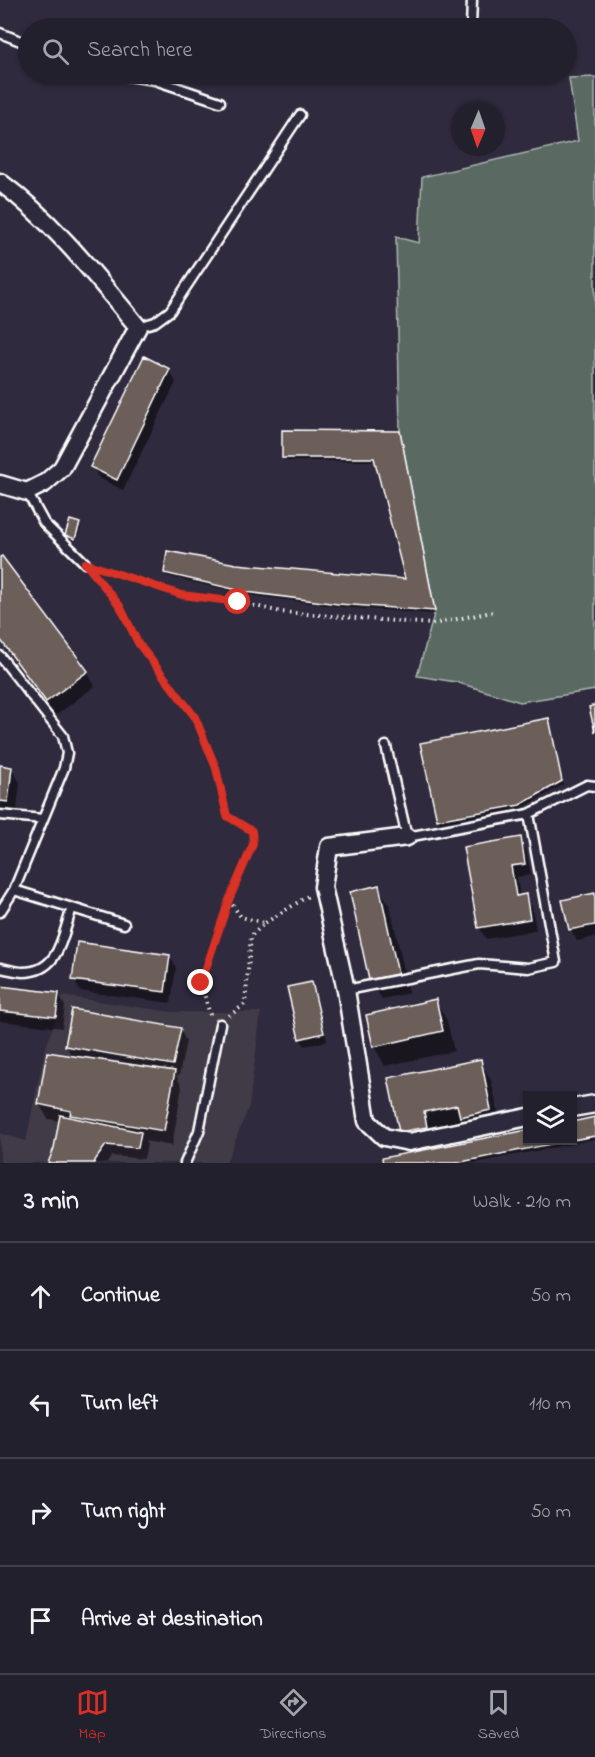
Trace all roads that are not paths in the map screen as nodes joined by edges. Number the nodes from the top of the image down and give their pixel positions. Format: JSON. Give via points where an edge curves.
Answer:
{"nodes":[{"id":1,"x":472,"y":0,"type":"edge"},
{"id":2,"x":471,"y":18,"type":"edge"},
{"id":3,"x":0,"y":33,"type":"edge"},
{"id":4,"x":18,"y":40,"type":"edge"},
{"id":5,"x":167,"y":84,"type":"edge"},
{"id":6,"x":220,"y":102,"type":"dead end"},
{"id":7,"x":300,"y":115,"type":"dead end"},
{"id":8,"x":0,"y":182,"type":"edge"},
{"id":9,"x":138,"y":327,"type":"junction"},
{"id":10,"x":0,"y":484,"type":"edge"},
{"id":11,"x":27,"y":492,"type":"junction"},
{"id":12,"x":85,"y":563,"type":"road end"},
{"id":13,"x":0,"y":656,"type":"edge"},
{"id":14,"x":386,"y":746,"type":"dead end"},
{"id":15,"x":595,"y":786,"type":"edge"},
{"id":16,"x":529,"y":814,"type":"junction"},
{"id":17,"x":0,"y":815,"type":"edge"},
{"id":18,"x":43,"y":819,"type":"junction"},
{"id":19,"x":407,"y":837,"type":"junction"},
{"id":20,"x":14,"y":890,"type":"junction"},
{"id":21,"x":72,"y":908,"type":"junction"},
{"id":22,"x":0,"y":912,"type":"edge"},
{"id":23,"x":124,"y":924,"type":"dead end"},
{"id":24,"x":0,"y":968,"type":"edge"},
{"id":25,"x":346,"y":990,"type":"junction"},
{"id":26,"x":220,"y":1024,"type":"road end"},
{"id":27,"x":595,"y":1104,"type":"edge"},
{"id":28,"x":577,"y":1107,"type":"edge"},
{"id":29,"x":523,"y":1118,"type":"edge"},
{"id":30,"x":185,"y":1163,"type":"edge"}],
"edges":[{"from":1,"to":2,"type":"lane"},
{"from":3,"to":4,"type":"lane"},
{"from":5,"to":6,"type":"lane"},
{"from":7,"to":9,"type":"lane","via":[[170,311],[155,322]]},
{"from":8,"to":9,"type":"street","via":[[69,244]]},
{"from":9,"to":11,"type":"street","via":[[62,468]]},
{"from":10,"to":11,"type":"street"},
{"from":11,"to":12,"type":"lane","via":[[44,523]]},
{"from":13,"to":18,"type":"lane","via":[[63,736],[67,753],[64,768]]},
{"from":14,"to":19,"type":"lane"},
{"from":15,"to":16,"type":"lane","via":[[587,785]]},
{"from":16,"to":19,"type":"lane"},
{"from":16,"to":25,"type":"lane","via":[[556,962],[528,968],[479,964]]},
{"from":17,"to":18,"type":"lane"},
{"from":18,"to":20,"type":"lane"},
{"from":19,"to":25,"type":"street","via":[[329,847],[323,887]]},
{"from":20,"to":21,"type":"lane"},
{"from":20,"to":22,"type":"lane"},
{"from":21,"to":23,"type":"lane"},
{"from":21,"to":24,"type":"lane","via":[[54,959],[42,969],[23,972]]},
{"from":25,"to":29,"type":"street","via":[[367,1121],[384,1137],[409,1142]]},
{"from":26,"to":30,"type":"lane","via":[[198,1131]]},
{"from":27,"to":28,"type":"street"}]}
